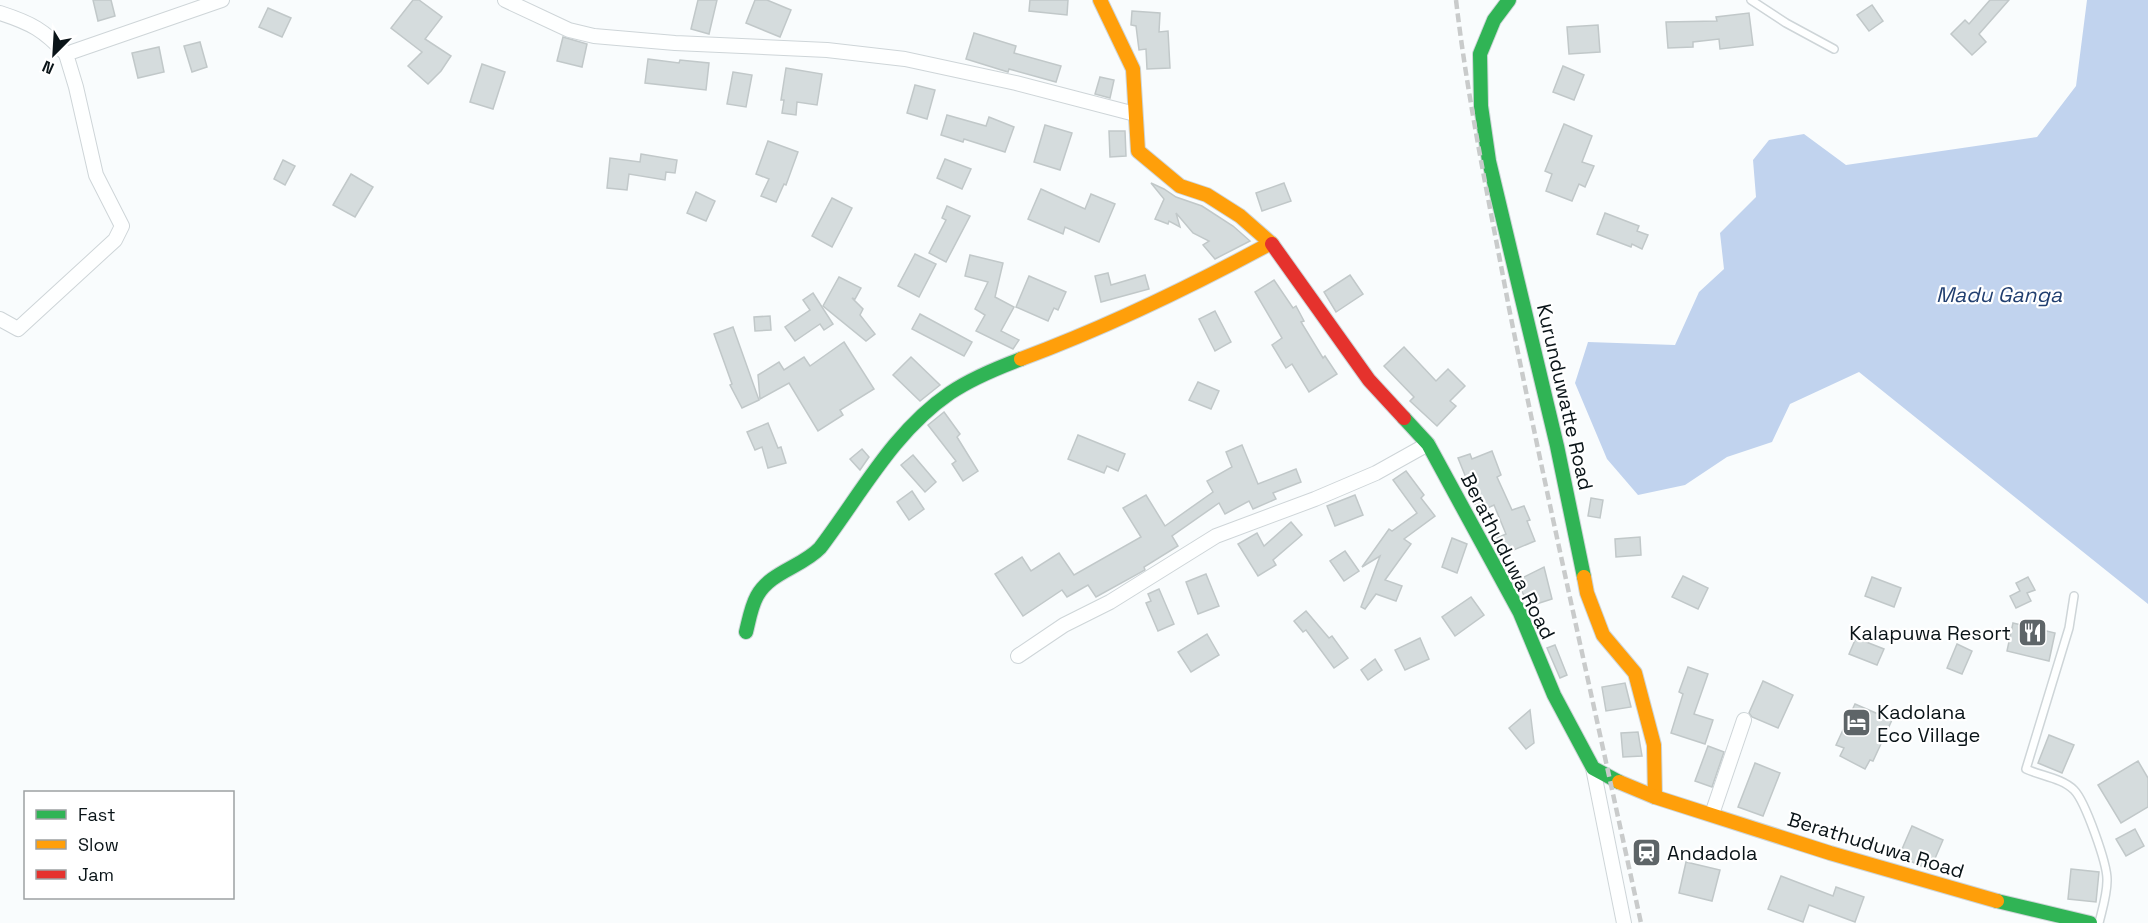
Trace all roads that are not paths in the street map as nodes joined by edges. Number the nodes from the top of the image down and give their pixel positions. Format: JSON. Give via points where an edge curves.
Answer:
{"nodes":[{"id":1,"x":222,"y":0,"type":"edge"},
{"id":2,"x":505,"y":0,"type":"edge"},
{"id":3,"x":1100,"y":0,"type":"edge"},
{"id":4,"x":1509,"y":0,"type":"edge"},
{"id":5,"x":1751,"y":0,"type":"edge"},
{"id":6,"x":526,"y":5,"type":"edge"},
{"id":7,"x":0,"y":13,"type":"edge"},
{"id":8,"x":1834,"y":50,"type":"dead end"},
{"id":9,"x":66,"y":54,"type":"junction"},
{"id":10,"x":1136,"y":114,"type":"junction"},
{"id":11,"x":1271,"y":243,"type":"junction"},
{"id":12,"x":0,"y":319,"type":"edge"},
{"id":13,"x":1428,"y":444,"type":"junction"},
{"id":14,"x":2074,"y":596,"type":"dead end"},
{"id":15,"x":746,"y":632,"type":"dead end"},
{"id":16,"x":1018,"y":656,"type":"dead end"},
{"id":17,"x":1744,"y":720,"type":"dead end"},
{"id":18,"x":1593,"y":768,"type":"junction"},
{"id":19,"x":1655,"y":797,"type":"junction"},
{"id":20,"x":1712,"y":814,"type":"junction"},
{"id":21,"x":1624,"y":923,"type":"edge"},
{"id":22,"x":2091,"y":923,"type":"edge"},
{"id":23,"x":2099,"y":923,"type":"edge"}],
"edges":[{"from":1,"to":9,"type":"street"},
{"from":2,"to":6,"type":"street"},
{"from":3,"to":10,"type":"street","name":"Berathuduwa Road","via":[[1133,69]]},
{"from":4,"to":19,"type":"street","name":"Kurunduwatte Road","via":[[1494,20],[1480,54],[1481,106],[1489,160],[1557,446],[1587,593],[1604,635],[1635,673],[1654,745]]},
{"from":5,"to":8,"type":"lane"},
{"from":6,"to":10,"type":"street","via":[[569,30],[594,36],[827,50],[905,59]]},
{"from":7,"to":9,"type":"street","via":[[28,22]]},
{"from":9,"to":12,"type":"street","via":[[96,175],[122,226],[116,240],[18,329]]},
{"from":10,"to":11,"type":"street","name":"Berathuduwa Road","via":[[1138,151],[1180,186],[1207,195]]},
{"from":11,"to":13,"type":"street","name":"Berathuduwa Road","via":[[1369,380]]},
{"from":11,"to":15,"type":"street","via":[[1142,308],[984,373],[934,404],[879,463],[818,550],[802,564],[764,585],[753,603]]},
{"from":13,"to":16,"type":"street","via":[[1376,473],[1216,536]]},
{"from":13,"to":18,"type":"street","name":"Berathuduwa Road","via":[[1520,613],[1554,695]]},
{"from":14,"to":23,"type":"lane","via":[[2069,628],[2026,769],[2073,789],[2085,807],[2108,880]]},
{"from":17,"to":20,"type":"street"},
{"from":18,"to":19,"type":"street","name":"Berathuduwa Road"},
{"from":18,"to":21,"type":"street"},
{"from":19,"to":20,"type":"street","name":"Berathuduwa Road"},
{"from":20,"to":22,"type":"street","name":"Berathuduwa Road","via":[[1830,854]]}]}
